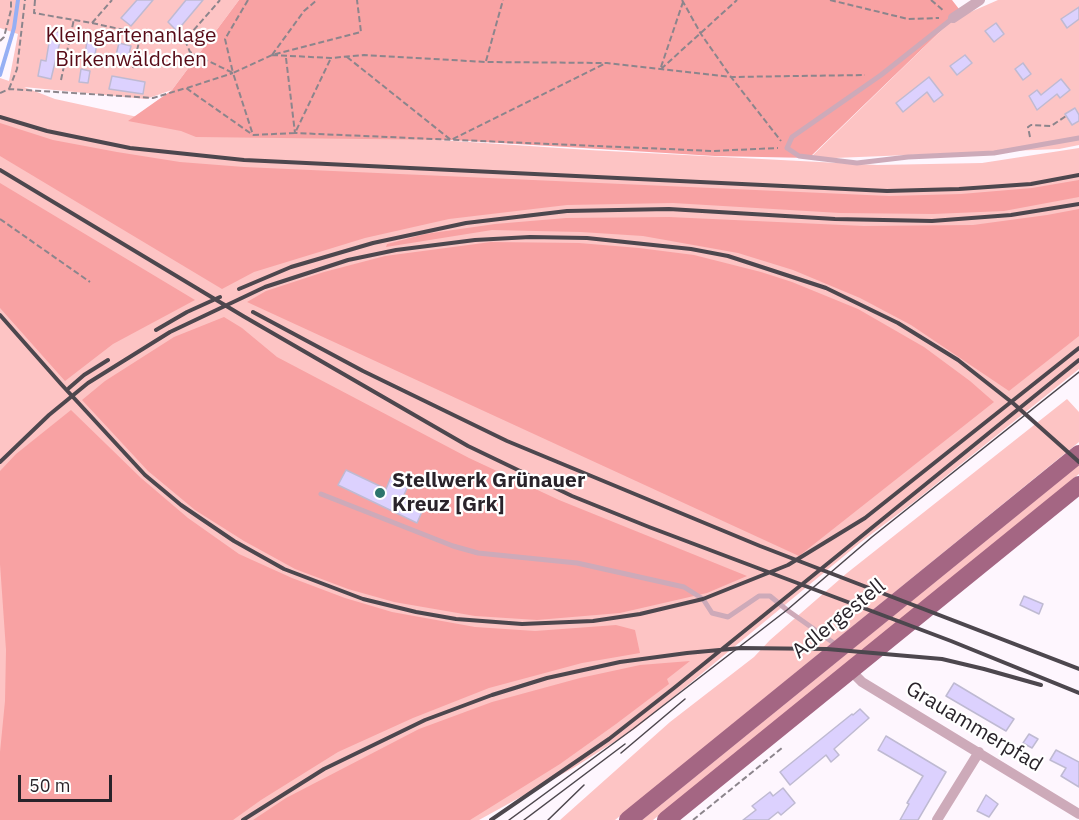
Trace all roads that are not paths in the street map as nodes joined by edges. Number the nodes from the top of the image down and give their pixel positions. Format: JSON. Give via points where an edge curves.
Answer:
{"nodes":[{"id":1,"x":980,"y":0,"type":"edge"},
{"id":2,"x":953,"y":18,"type":"joint"},
{"id":3,"x":1079,"y":138,"type":"edge"},
{"id":4,"x":1079,"y":453,"type":"edge"},
{"id":5,"x":1079,"y":485,"type":"edge"},
{"id":6,"x":321,"y":494,"type":"dead end"},
{"id":7,"x":840,"y":647,"type":"junction"},
{"id":8,"x":851,"y":671,"type":"junction"},
{"id":9,"x":979,"y":752,"type":"junction"},
{"id":10,"x":1079,"y":814,"type":"edge"},
{"id":11,"x":628,"y":820,"type":"edge"},
{"id":12,"x":666,"y":820,"type":"edge"},
{"id":13,"x":937,"y":820,"type":"edge"}],
"edges":[{"from":1,"to":2,"type":"street"},
{"from":2,"to":3,"type":"lane","via":[[881,75],[792,137],[787,148],[799,156],[857,163],[994,153]]},
{"from":4,"to":7,"type":"main road","name":"Adlergestell"},
{"from":5,"to":8,"type":"main road"},
{"from":6,"to":7,"type":"lane","via":[[478,553],[577,563],[684,587],[704,599],[712,613],[728,617],[759,596],[771,596]]},
{"from":7,"to":11,"type":"main road","name":"Adlergestell"},
{"from":8,"to":9,"type":"street","name":"Grauammerpfad","via":[[862,682]]},
{"from":8,"to":12,"type":"main road"},
{"from":9,"to":10,"type":"street","name":"Grauammerpfad"},
{"from":9,"to":13,"type":"street"}]}
